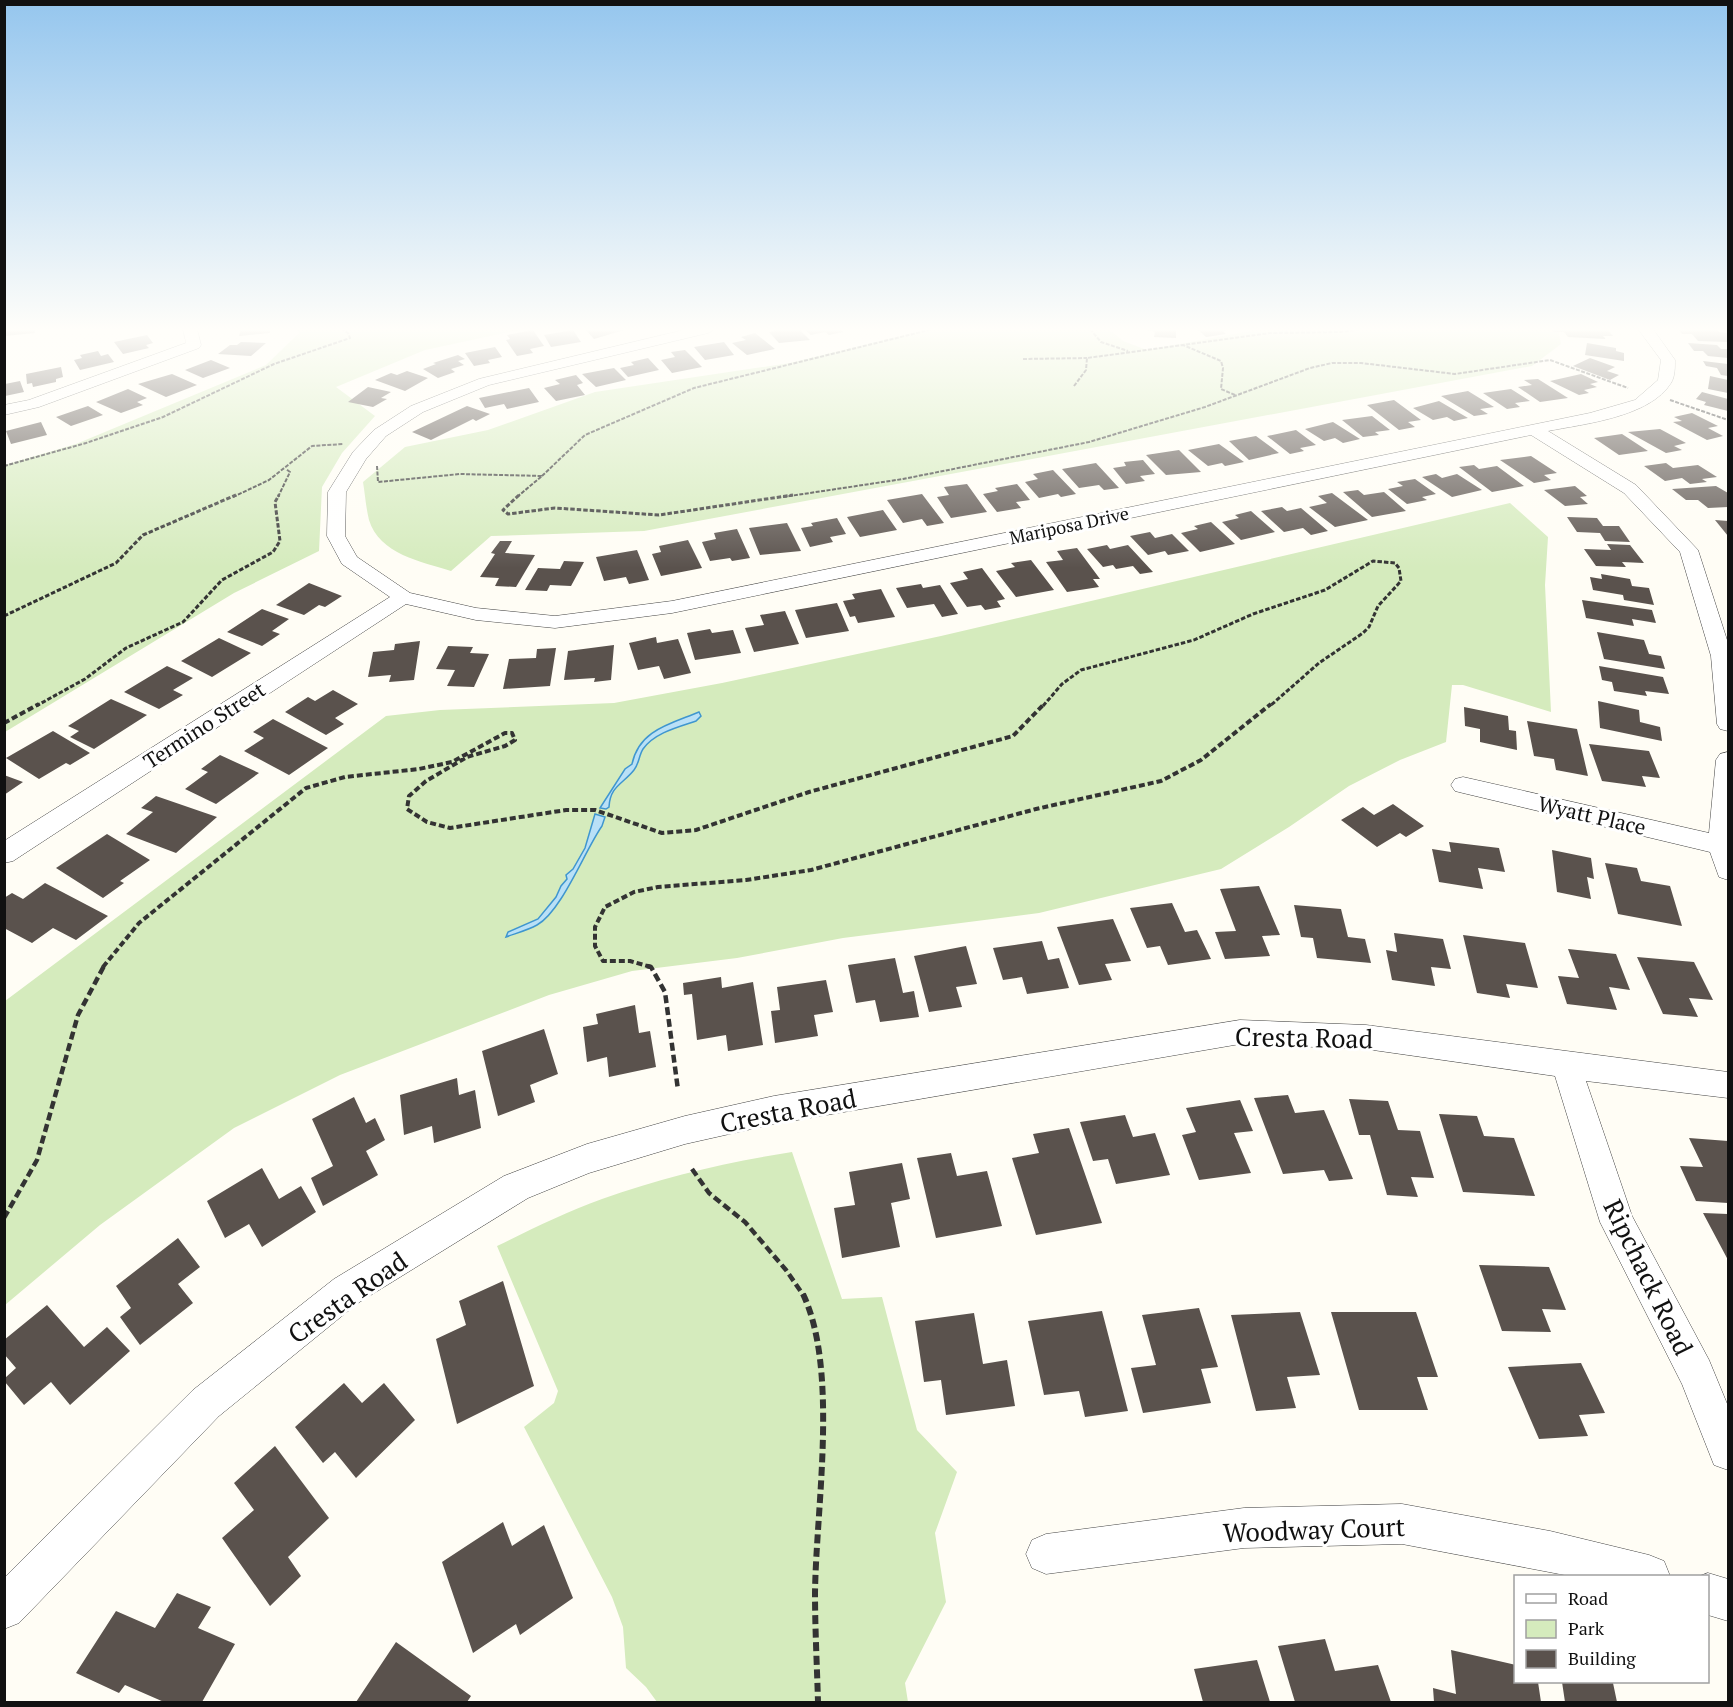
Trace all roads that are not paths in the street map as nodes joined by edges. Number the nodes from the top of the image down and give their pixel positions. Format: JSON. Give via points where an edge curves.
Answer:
{"nodes":[{"id":1,"x":418,"y":409,"type":"edge"},
{"id":2,"x":1620,"y":409,"type":"edge"},
{"id":3,"x":1533,"y":429,"type":"junction"},
{"id":4,"x":403,"y":597,"type":"junction"},
{"id":5,"x":1728,"y":724,"type":"edge"},
{"id":6,"x":1728,"y":760,"type":"edge"},
{"id":7,"x":1463,"y":785,"type":"dead end"},
{"id":8,"x":1721,"y":845,"type":"junction"},
{"id":9,"x":4,"y":854,"type":"edge"},
{"id":10,"x":1728,"y":870,"type":"edge"},
{"id":11,"x":1566,"y":1065,"type":"junction"},
{"id":12,"x":1728,"y":1085,"type":"edge"},
{"id":13,"x":1728,"y":1451,"type":"edge"},
{"id":14,"x":1046,"y":1554,"type":"dead end"},
{"id":15,"x":1645,"y":1575,"type":"edge"},
{"id":16,"x":1709,"y":1595,"type":"edge"},
{"id":17,"x":1728,"y":1600,"type":"edge"},
{"id":18,"x":4,"y":1608,"type":"edge"}],
"edges":[{"from":1,"to":4,"type":"street","via":[[380,433],[360,454],[337,492],[336,536],[348,560]]},
{"from":2,"to":3,"type":"street","name":"Mariposa Drive"},
{"from":3,"to":4,"type":"street","name":"Mariposa Drive","via":[[672,607],[555,622],[476,614]]},
{"from":3,"to":5,"type":"street","via":[[1629,489],[1689,549],[1722,656]]},
{"from":4,"to":9,"type":"street","name":"Termino Street"},
{"from":6,"to":8,"type":"street"},
{"from":7,"to":8,"type":"street","name":"Wyatt Place"},
{"from":8,"to":10,"type":"street"},
{"from":11,"to":12,"type":"street","name":"Cresta Road"},
{"from":11,"to":13,"type":"street","name":"Ripchack Road","via":[[1617,1222],[1696,1372]]},
{"from":11,"to":18,"type":"street","name":"Cresta Road","via":[[1366,1037],[1240,1032],[774,1110],[685,1130],[587,1159],[516,1187],[346,1291],[206,1403]]},
{"from":14,"to":15,"type":"street","name":"Woodway Court","via":[[1244,1528],[1402,1524],[1550,1551]]},
{"from":16,"to":17,"type":"street"}]}
